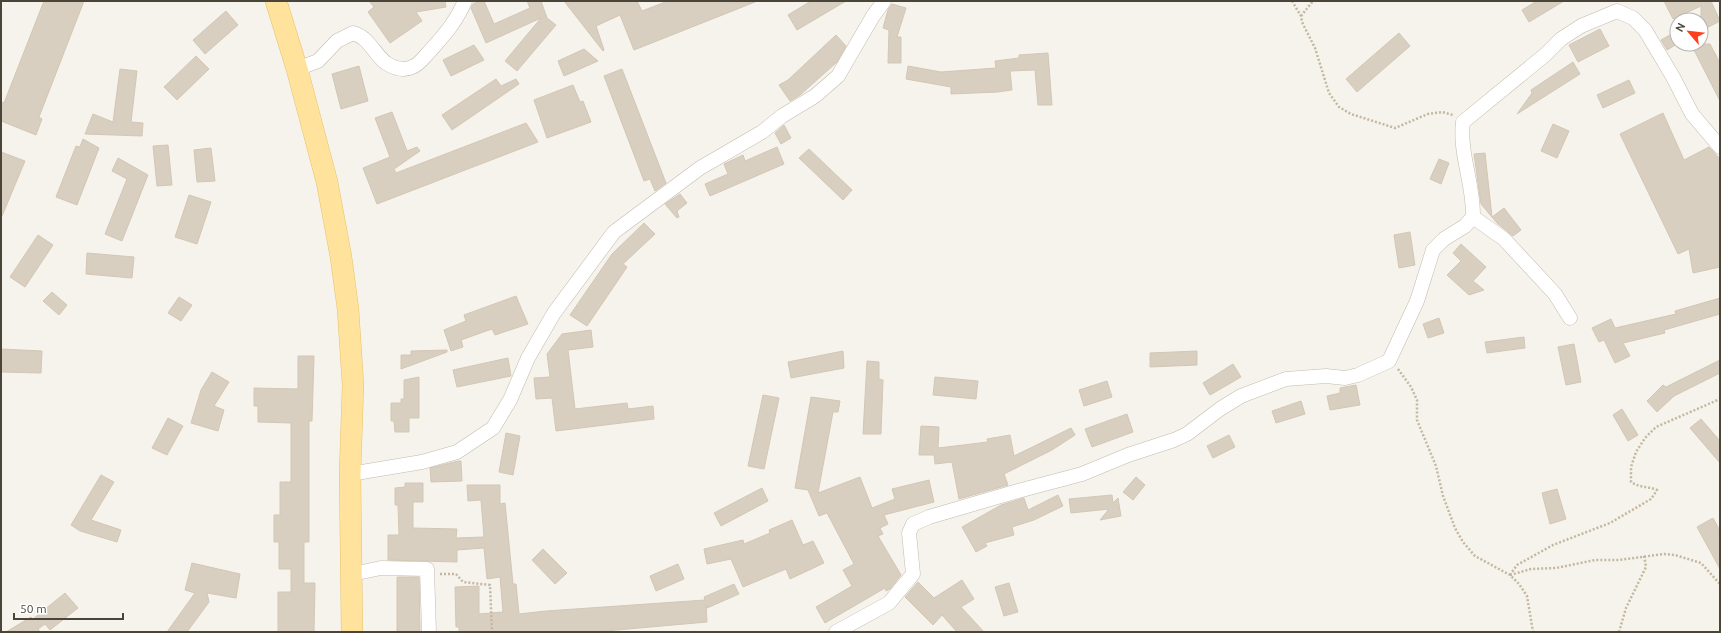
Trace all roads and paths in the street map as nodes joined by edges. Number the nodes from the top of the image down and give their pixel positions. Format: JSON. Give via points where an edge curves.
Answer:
{"nodes":[{"id":1,"x":276,"y":1,"type":"edge"},
{"id":2,"x":465,"y":1,"type":"edge"},
{"id":3,"x":884,"y":1,"type":"edge"},
{"id":4,"x":1292,"y":1,"type":"edge"},
{"id":5,"x":1313,"y":1,"type":"edge"},
{"id":6,"x":1301,"y":16,"type":"junction"},
{"id":7,"x":297,"y":69,"type":"junction"},
{"id":8,"x":1463,"y":122,"type":"junction"},
{"id":9,"x":1720,"y":147,"type":"edge"},
{"id":10,"x":1473,"y":217,"type":"junction"},
{"id":11,"x":1570,"y":318,"type":"dead end"},
{"id":12,"x":1388,"y":361,"type":"junction"},
{"id":13,"x":1720,"y":399,"type":"edge"},
{"id":14,"x":350,"y":474,"type":"junction"},
{"id":15,"x":1644,"y":555,"type":"junction"},
{"id":16,"x":352,"y":574,"type":"junction"},
{"id":17,"x":429,"y":574,"type":"junction"},
{"id":18,"x":1510,"y":575,"type":"junction"},
{"id":19,"x":1720,"y":584,"type":"edge"},
{"id":20,"x":352,"y":632,"type":"edge"},
{"id":21,"x":429,"y":632,"type":"edge"},
{"id":22,"x":492,"y":632,"type":"edge"},
{"id":23,"x":836,"y":632,"type":"edge"},
{"id":24,"x":1533,"y":632,"type":"edge"},
{"id":25,"x":1619,"y":632,"type":"edge"}],
"edges":[{"from":1,"to":7,"type":"main road"},
{"from":2,"to":7,"type":"street","via":[[450,29],[414,67],[397,68],[386,63],[362,36],[352,33],[337,41],[318,61]]},
{"from":3,"to":14,"type":"street","via":[[838,76],[815,96],[762,132],[700,168],[614,232],[554,313],[493,428],[457,452],[422,462]]},
{"from":4,"to":6,"type":"path"},
{"from":5,"to":6,"type":"path"},
{"from":6,"to":8,"type":"path","via":[[1315,48],[1329,92],[1339,107],[1351,114],[1395,128],[1428,114],[1442,112],[1455,115]]},
{"from":7,"to":14,"type":"main road","via":[[326,182],[348,309],[353,385]]},
{"from":8,"to":9,"type":"street","via":[[1561,39],[1581,26],[1617,11],[1633,18],[1645,30],[1692,114]]},
{"from":8,"to":10,"type":"street","via":[[1461,137],[1471,188]]},
{"from":10,"to":11,"type":"street","via":[[1504,239],[1555,294]]},
{"from":10,"to":12,"type":"street","via":[[1433,250],[1417,302]]},
{"from":12,"to":18,"type":"path","via":[[1402,373],[1416,400],[1417,420],[1436,466],[1443,496],[1463,542],[1475,556]]},
{"from":12,"to":23,"type":"street","via":[[1345,378],[1326,376],[1286,379],[1241,396],[1187,434],[1174,440],[1082,474],[929,517],[913,524],[909,533],[913,574],[889,603]]},
{"from":13,"to":18,"type":"path","via":[[1656,427],[1645,438],[1631,467],[1632,482],[1638,487],[1657,490],[1651,499],[1610,523],[1553,545],[1517,565]]},
{"from":14,"to":16,"type":"main road"},
{"from":15,"to":18,"type":"path","via":[[1532,569]]},
{"from":15,"to":19,"type":"path","via":[[1675,555],[1689,558],[1701,563]]},
{"from":15,"to":25,"type":"path","via":[[1646,567],[1626,608]]},
{"from":16,"to":17,"type":"street","via":[[381,568],[427,569]]},
{"from":16,"to":20,"type":"main road"},
{"from":17,"to":21,"type":"street"},
{"from":17,"to":22,"type":"path","via":[[456,574],[463,582],[490,585]]},
{"from":18,"to":24,"type":"path","via":[[1527,596]]}]}
